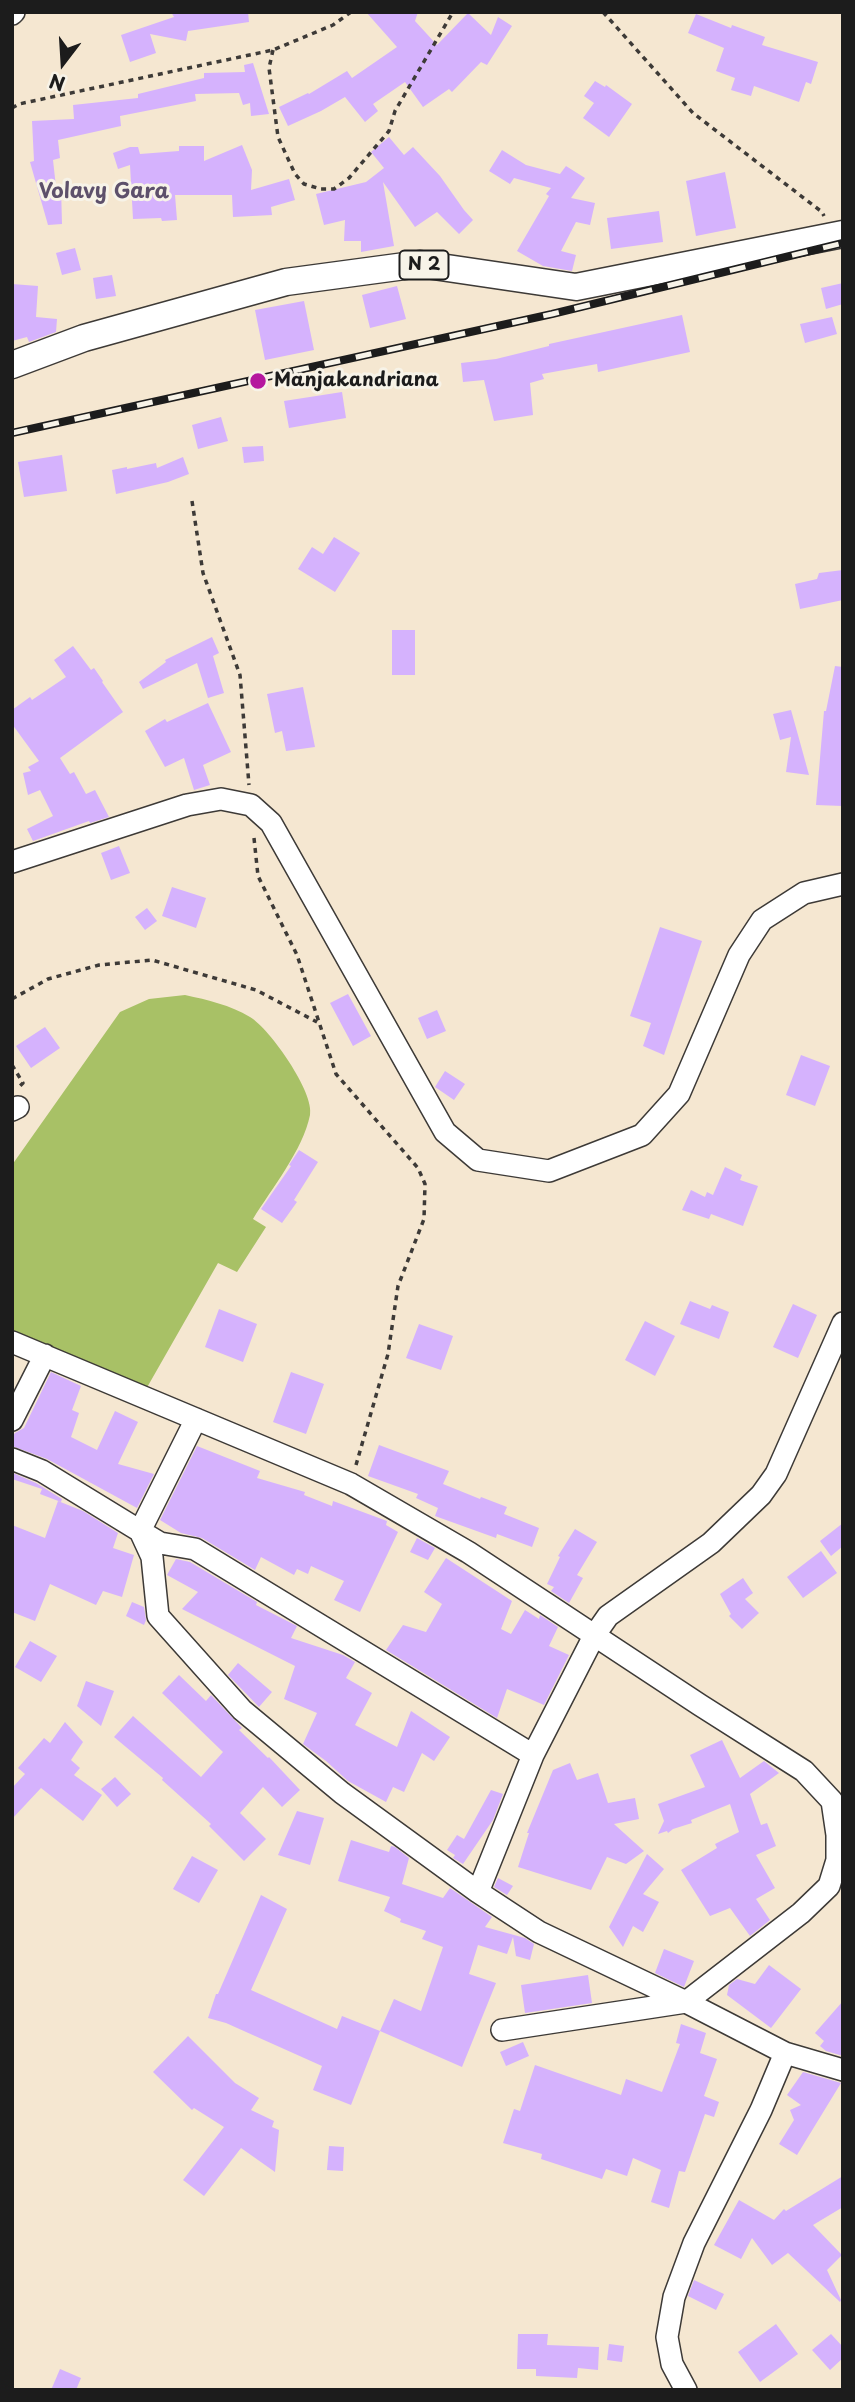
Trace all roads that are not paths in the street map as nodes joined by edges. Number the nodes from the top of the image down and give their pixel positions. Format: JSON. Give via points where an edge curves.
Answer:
{"nodes":[{"id":1,"x":837,"y":235,"type":"edge"},
{"id":2,"x":12,"y":365,"type":"edge"},
{"id":3,"x":12,"y":862,"type":"edge"},
{"id":4,"x":843,"y":884,"type":"edge"},
{"id":5,"x":843,"y":1323,"type":"edge"},
{"id":6,"x":12,"y":1342,"type":"edge"},
{"id":7,"x":45,"y":1355,"type":"junction"},
{"id":8,"x":196,"y":1419,"type":"junction"},
{"id":9,"x":12,"y":1420,"type":"edge"},
{"id":10,"x":12,"y":1459,"type":"edge"},
{"id":11,"x":140,"y":1531,"type":"junction"},
{"id":12,"x":594,"y":1636,"type":"junction"},
{"id":13,"x":533,"y":1755,"type":"junction"},
{"id":14,"x":836,"y":1891,"type":"edge"},
{"id":15,"x":478,"y":1892,"type":"junction"},
{"id":16,"x":686,"y":2002,"type":"junction"},
{"id":17,"x":502,"y":2030,"type":"dead end"},
{"id":18,"x":785,"y":2053,"type":"junction"},
{"id":19,"x":843,"y":2070,"type":"edge"},
{"id":20,"x":686,"y":2390,"type":"edge"}],
"edges":[{"from":1,"to":2,"type":"main road","number":"N 2","via":[[576,287],[420,264],[286,282],[84,338]]},
{"from":3,"to":4,"type":"street","via":[[187,805],[221,799],[251,805],[271,823],[445,1132],[478,1160],[549,1171],[642,1135],[679,1094],[739,955],[762,920],[804,893]]},
{"from":5,"to":12,"type":"street","via":[[776,1474],[761,1496],[711,1543],[608,1616]]},
{"from":6,"to":7,"type":"street"},
{"from":7,"to":8,"type":"street"},
{"from":7,"to":9,"type":"street"},
{"from":8,"to":11,"type":"street"},
{"from":8,"to":12,"type":"street","via":[[351,1484],[468,1552]]},
{"from":10,"to":11,"type":"street","via":[[43,1471]]},
{"from":11,"to":13,"type":"street","via":[[160,1543],[195,1549]]},
{"from":11,"to":15,"type":"street","via":[[152,1557],[158,1616],[242,1710],[342,1793]]},
{"from":12,"to":13,"type":"street"},
{"from":12,"to":14,"type":"street","via":[[804,1771],[832,1801]]},
{"from":13,"to":15,"type":"street"},
{"from":14,"to":16,"type":"street"},
{"from":15,"to":16,"type":"street","via":[[539,1932]]},
{"from":16,"to":17,"type":"street"},
{"from":16,"to":18,"type":"street"},
{"from":18,"to":19,"type":"street"},
{"from":18,"to":20,"type":"street","via":[[694,2244],[674,2297],[667,2337],[672,2364]]}]}
